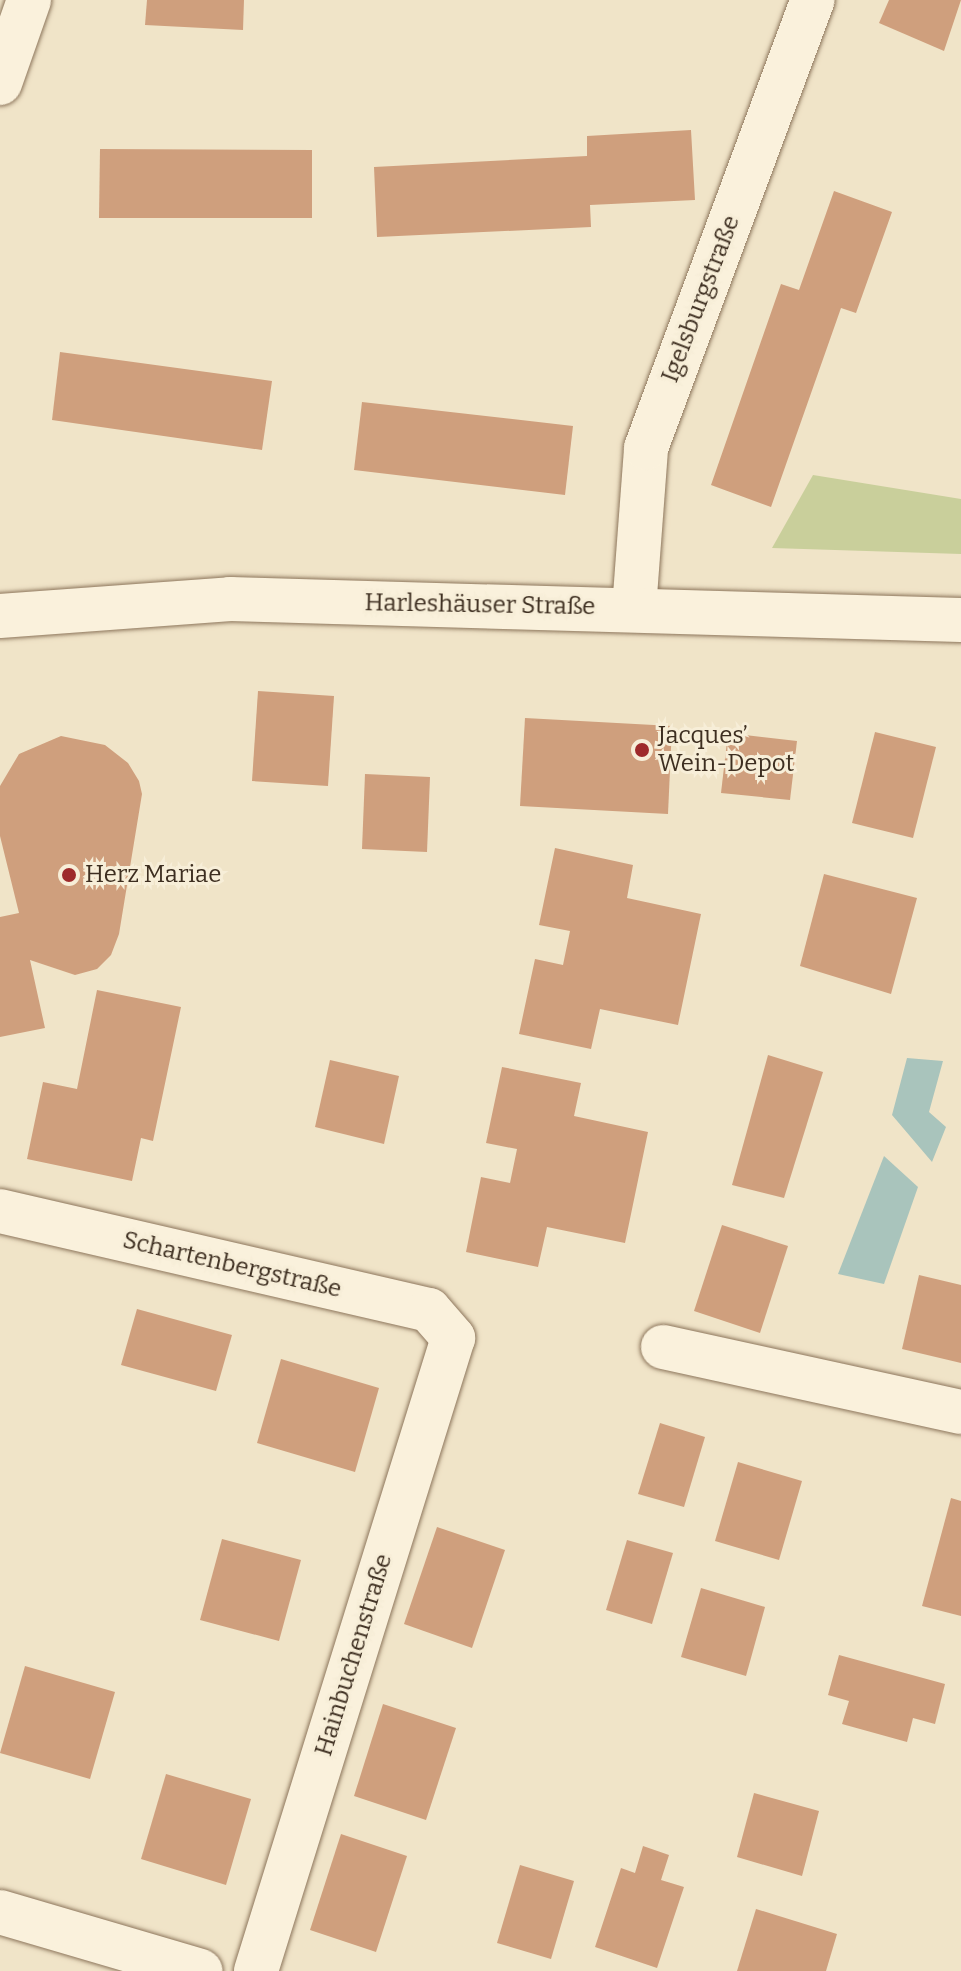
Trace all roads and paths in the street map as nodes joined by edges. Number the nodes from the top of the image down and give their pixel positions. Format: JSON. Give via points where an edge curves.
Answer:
{"nodes":[{"id":1,"x":29,"y":0,"type":"edge"},
{"id":2,"x":813,"y":0,"type":"edge"},
{"id":3,"x":0,"y":83,"type":"edge"},
{"id":4,"x":634,"y":609,"type":"junction"},
{"id":5,"x":9,"y":615,"type":"edge"},
{"id":6,"x":961,"y":620,"type":"edge"},
{"id":7,"x":0,"y":1211,"type":"edge"},
{"id":8,"x":453,"y":1338,"type":"joint"},
{"id":9,"x":663,"y":1347,"type":"dead end"},
{"id":10,"x":961,"y":1412,"type":"edge"},
{"id":11,"x":0,"y":1912,"type":"edge"},
{"id":12,"x":201,"y":1971,"type":"edge"},
{"id":13,"x":256,"y":1971,"type":"edge"}],
"edges":[{"from":1,"to":3,"type":"street"},
{"from":2,"to":4,"type":"street","name":"Igelsburgstraße","via":[[646,448]]},
{"from":4,"to":5,"type":"street","name":"Harleshäuser Straße","via":[[230,599]]},
{"from":4,"to":6,"type":"street","name":"Harleshäuser Straße"},
{"from":7,"to":8,"type":"street","name":"Schartenbergstraße","via":[[429,1310]]},
{"from":8,"to":13,"type":"street","name":"Hainbuchenstraße"},
{"from":9,"to":10,"type":"street"},
{"from":11,"to":12,"type":"street"}]}
